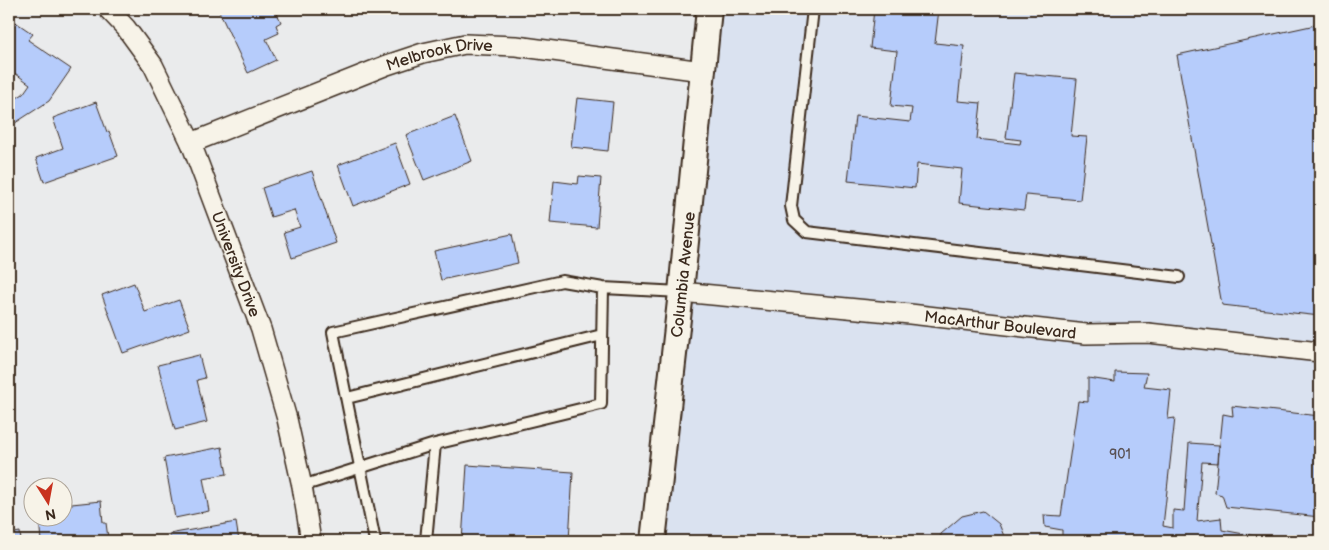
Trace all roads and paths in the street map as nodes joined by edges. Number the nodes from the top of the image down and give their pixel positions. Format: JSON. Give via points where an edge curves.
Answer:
{"nodes":[{"id":1,"x":108,"y":9,"type":"edge"},
{"id":2,"x":709,"y":9,"type":"edge"},
{"id":3,"x":813,"y":9,"type":"edge"},
{"id":4,"x":702,"y":71,"type":"junction"},
{"id":5,"x":191,"y":142,"type":"junction"},
{"id":6,"x":1179,"y":277,"type":"dead end"},
{"id":7,"x":603,"y":288,"type":"junction"},
{"id":8,"x":680,"y":292,"type":"junction"},
{"id":9,"x":602,"y":335,"type":"junction"},
{"id":10,"x":1320,"y":352,"type":"edge"},
{"id":11,"x":347,"y":398,"type":"junction"},
{"id":12,"x":435,"y":444,"type":"junction"},
{"id":13,"x":361,"y":466,"type":"junction"},
{"id":14,"x":302,"y":486,"type":"junction"},
{"id":15,"x":311,"y":541,"type":"edge"},
{"id":16,"x":376,"y":541,"type":"edge"},
{"id":17,"x":426,"y":541,"type":"edge"},
{"id":18,"x":653,"y":541,"type":"edge"}],
"edges":[{"from":1,"to":5,"type":"street","name":"University Drive","via":[[153,65]]},
{"from":2,"to":4,"type":"street","name":"Columbia Avenue"},
{"from":3,"to":6,"type":"lane","via":[[791,206],[794,220],[807,232]]},
{"from":4,"to":5,"type":"street","name":"Melbrook Drive","via":[[516,46],[465,44],[387,65]]},
{"from":4,"to":8,"type":"street","name":"Columbia Avenue"},
{"from":5,"to":14,"type":"street","name":"University Drive","via":[[261,329]]},
{"from":7,"to":8,"type":"lane"},
{"from":7,"to":9,"type":"lane"},
{"from":7,"to":11,"type":"lane","via":[[562,281],[334,332]]},
{"from":8,"to":10,"type":"street","name":"MacArthur Boulevard","via":[[1086,334],[1148,333]]},
{"from":8,"to":18,"type":"street","name":"Columbia Avenue"},
{"from":9,"to":11,"type":"lane"},
{"from":9,"to":12,"type":"lane","via":[[601,404]]},
{"from":11,"to":13,"type":"lane"},
{"from":12,"to":13,"type":"lane"},
{"from":12,"to":17,"type":"lane"},
{"from":13,"to":14,"type":"lane"},
{"from":13,"to":16,"type":"lane"},
{"from":14,"to":15,"type":"street","name":"University Drive"}]}
